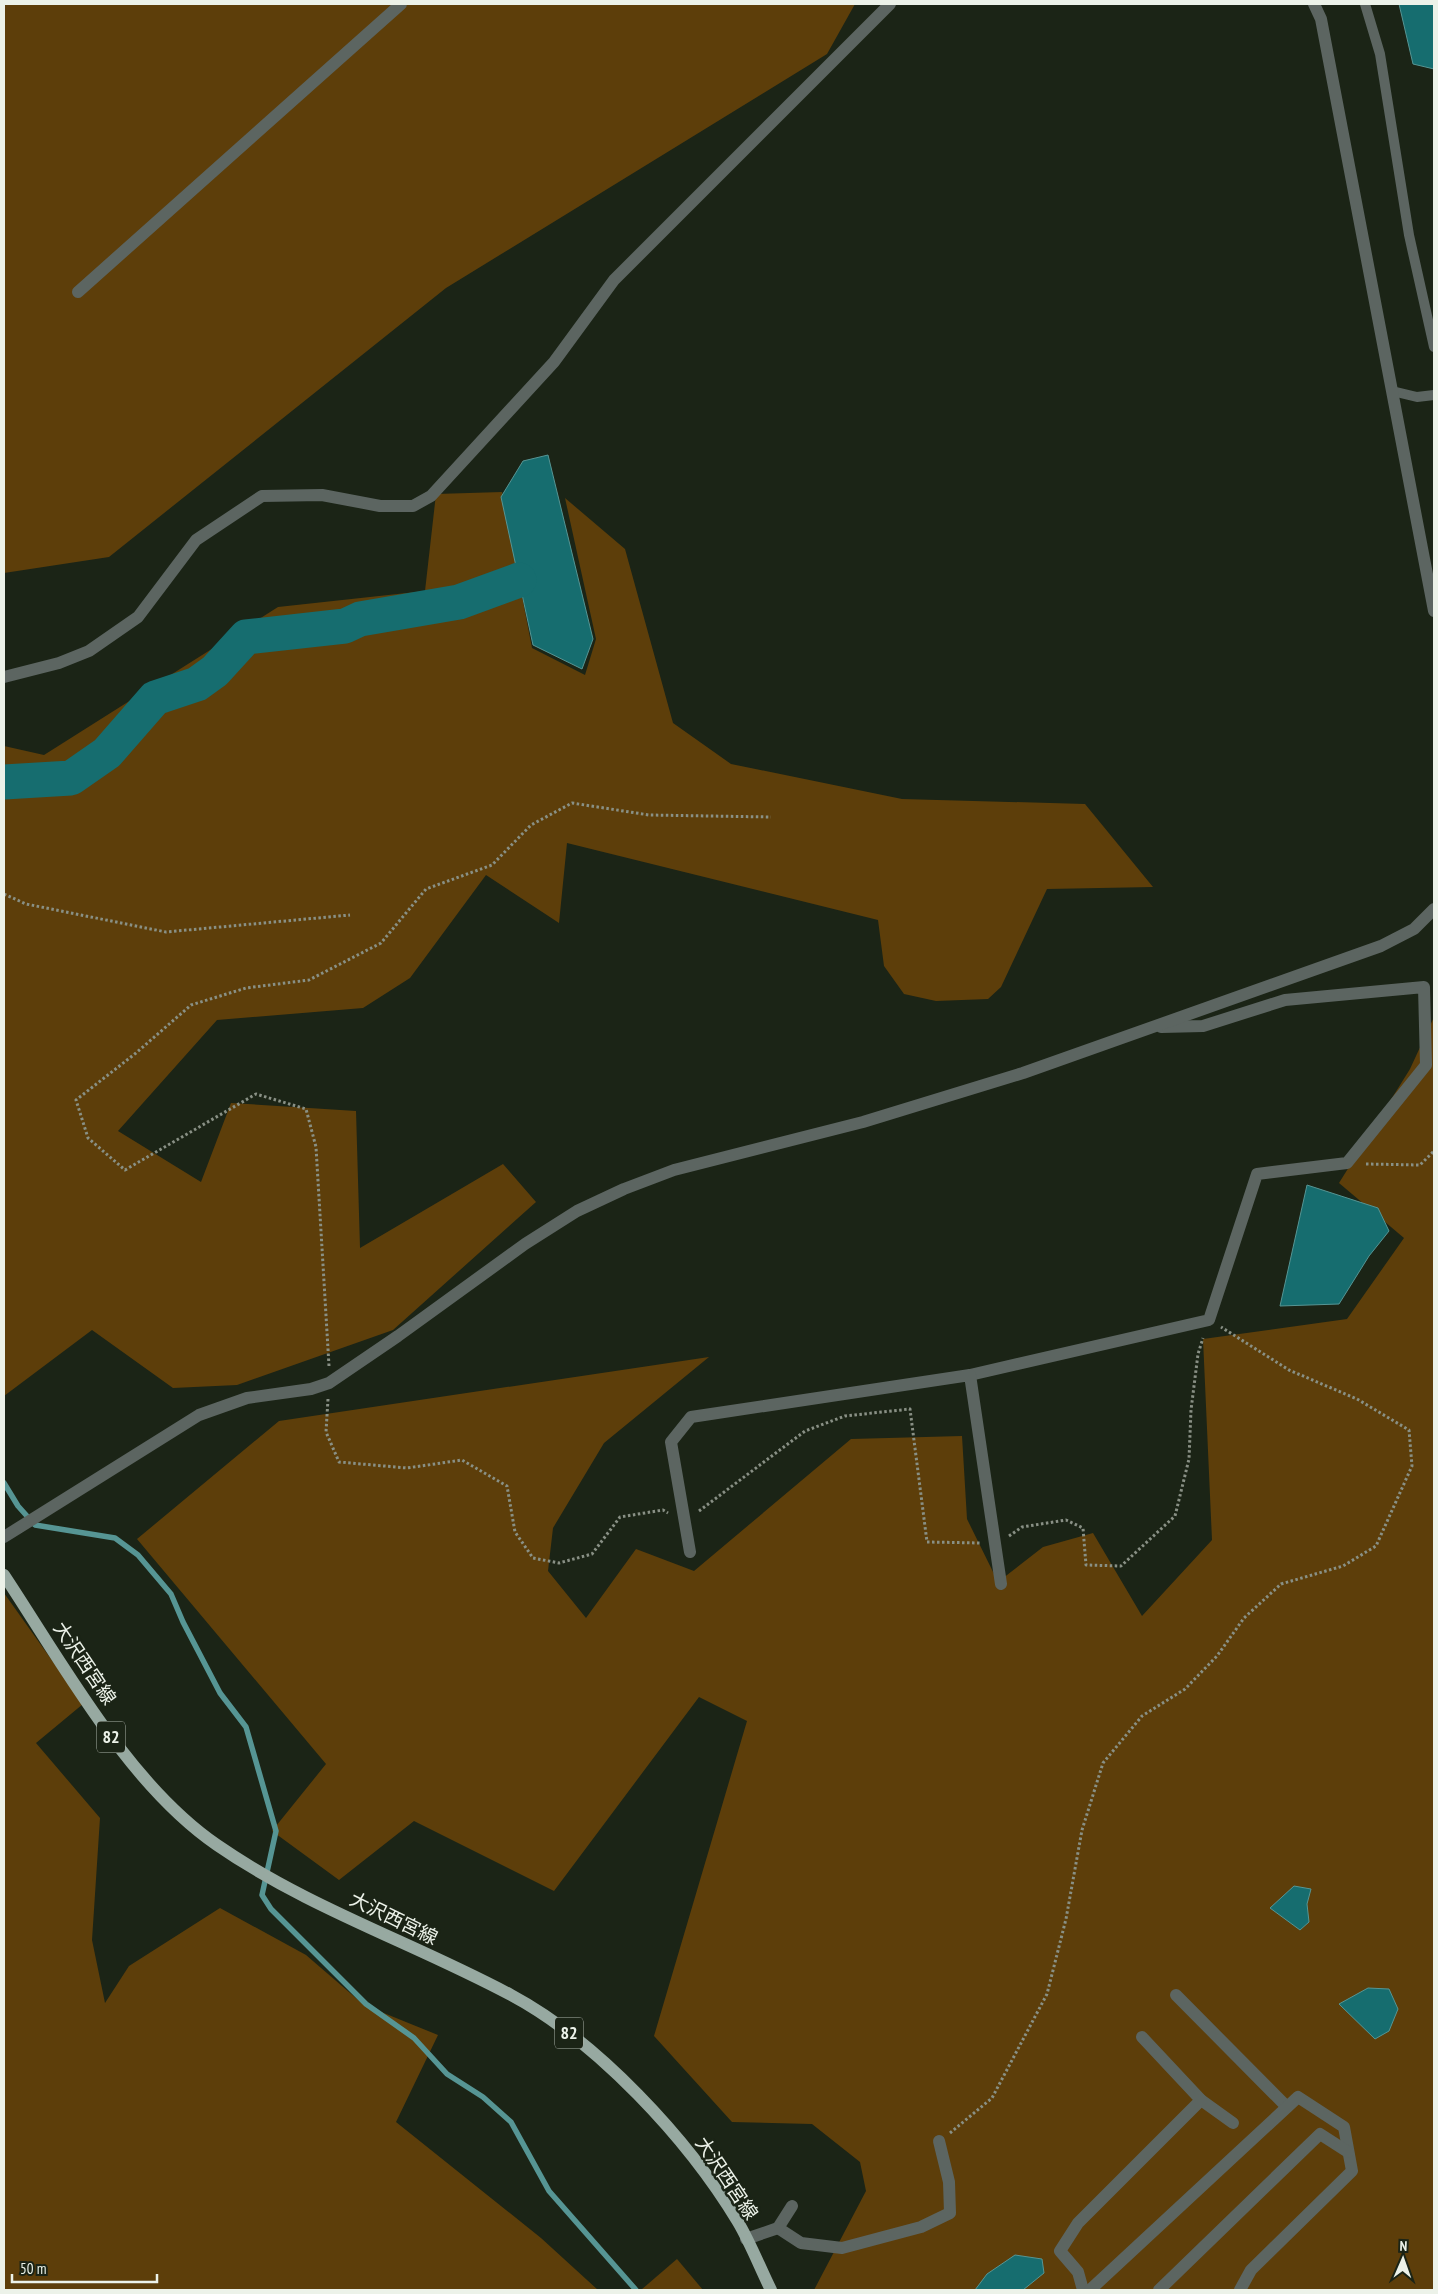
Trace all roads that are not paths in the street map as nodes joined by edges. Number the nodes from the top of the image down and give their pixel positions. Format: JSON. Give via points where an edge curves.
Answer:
{"nodes":[{"id":1,"x":401,"y":4,"type":"edge"},
{"id":2,"x":890,"y":4,"type":"edge"},
{"id":3,"x":1314,"y":4,"type":"edge"},
{"id":4,"x":1365,"y":4,"type":"edge"},
{"id":5,"x":78,"y":292,"type":"dead end"},
{"id":6,"x":1434,"y":347,"type":"edge"},
{"id":7,"x":1392,"y":391,"type":"junction"},
{"id":8,"x":1434,"y":396,"type":"edge"},
{"id":9,"x":1434,"y":611,"type":"edge"},
{"id":10,"x":4,"y":677,"type":"edge"},
{"id":11,"x":1434,"y":909,"type":"edge"},
{"id":12,"x":1429,"y":988,"type":"edge"},
{"id":13,"x":1149,"y":1028,"type":"junction"},
{"id":14,"x":970,"y":1375,"type":"junction"},
{"id":15,"x":4,"y":1537,"type":"edge"},
{"id":16,"x":690,"y":1552,"type":"dead end"},
{"id":17,"x":4,"y":1575,"type":"edge"},
{"id":18,"x":1001,"y":1584,"type":"dead end"},
{"id":19,"x":1176,"y":1995,"type":"dead end"},
{"id":20,"x":1142,"y":2037,"type":"dead end"},
{"id":21,"x":1201,"y":2100,"type":"junction"},
{"id":22,"x":1287,"y":2107,"type":"junction"},
{"id":23,"x":1233,"y":2123,"type":"dead end"},
{"id":24,"x":938,"y":2141,"type":"road end"},
{"id":25,"x":1348,"y":2152,"type":"junction"},
{"id":26,"x":792,"y":2206,"type":"dead end"},
{"id":27,"x":778,"y":2228,"type":"junction"},
{"id":28,"x":746,"y":2239,"type":"junction"},
{"id":29,"x":771,"y":2290,"type":"edge"},
{"id":30,"x":1083,"y":2290,"type":"edge"},
{"id":31,"x":1090,"y":2290,"type":"edge"},
{"id":32,"x":1159,"y":2290,"type":"edge"},
{"id":33,"x":1240,"y":2290,"type":"edge"}],
"edges":[{"from":1,"to":5,"type":"street"},
{"from":2,"to":10,"type":"street","via":[[614,280],[554,362],[431,496],[413,506],[380,506],[322,495],[262,496],[196,540],[138,617],[89,651],[60,663]]},
{"from":3,"to":7,"type":"street","via":[[1322,19]]},
{"from":4,"to":6,"type":"lane","via":[[1380,54],[1409,235]]},
{"from":7,"to":8,"type":"lane","via":[[1417,397]]},
{"from":7,"to":9,"type":"street"},
{"from":11,"to":13,"type":"street","via":[[1414,929],[1381,946]]},
{"from":12,"to":13,"type":"street","via":[[1285,1000],[1203,1026]]},
{"from":12,"to":14,"type":"street","via":[[1426,1065],[1346,1163],[1257,1174],[1209,1320]]},
{"from":13,"to":15,"type":"street","via":[[1023,1074],[863,1122],[674,1170],[624,1189],[578,1211],[526,1244],[329,1383],[311,1389],[247,1398],[199,1415]]},
{"from":14,"to":16,"type":"street","via":[[691,1417],[671,1442]]},
{"from":14,"to":18,"type":"street"},
{"from":17,"to":28,"type":"main road","name":"大沢西宮線","number":"82","via":[[121,1751],[186,1820],[252,1867],[510,1994],[565,2029],[594,2053],[676,2136],[711,2182]]},
{"from":19,"to":22,"type":"street"},
{"from":20,"to":21,"type":"street"},
{"from":21,"to":23,"type":"street"},
{"from":21,"to":30,"type":"street","via":[[1078,2223],[1060,2251],[1078,2272]]},
{"from":22,"to":25,"type":"street","via":[[1298,2097],[1344,2127]]},
{"from":22,"to":31,"type":"street"},
{"from":24,"to":27,"type":"street","via":[[949,2182],[950,2213],[921,2228],[842,2248],[801,2243]]},
{"from":25,"to":32,"type":"street","via":[[1320,2134]]},
{"from":25,"to":33,"type":"street","via":[[1352,2171],[1251,2270]]},
{"from":26,"to":27,"type":"street"},
{"from":27,"to":28,"type":"street"},
{"from":28,"to":29,"type":"main road","name":"大沢西宮線","number":"82"}]}
